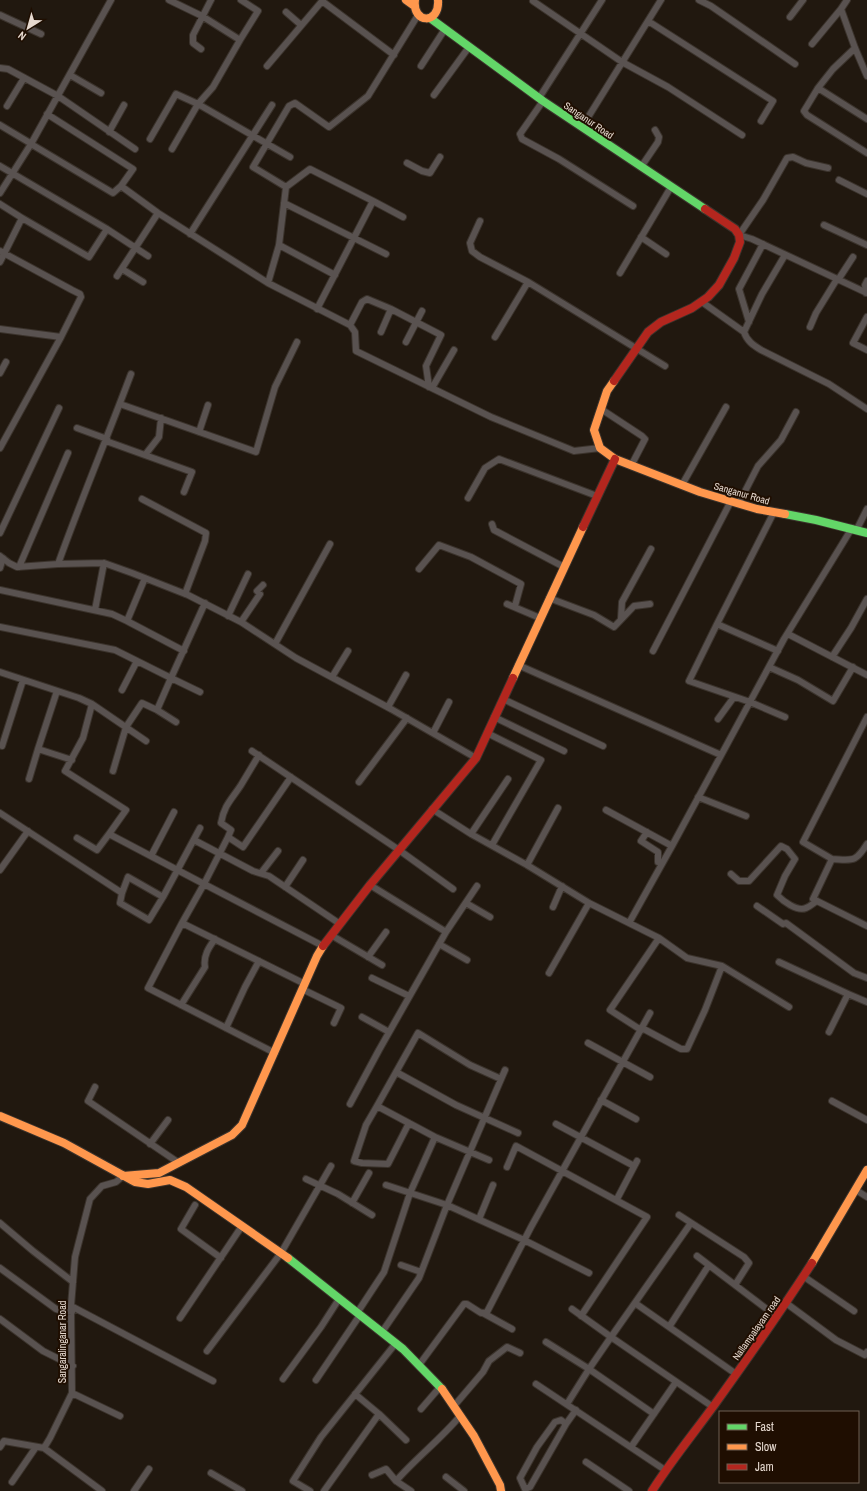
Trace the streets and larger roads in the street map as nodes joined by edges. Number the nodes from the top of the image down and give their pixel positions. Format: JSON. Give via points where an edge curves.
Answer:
{"nodes":[{"id":1,"x":112,"y":0,"type":"edge"},
{"id":2,"x":169,"y":0,"type":"edge"},
{"id":3,"x":211,"y":0,"type":"edge"},
{"id":4,"x":241,"y":0,"type":"edge"},
{"id":5,"x":323,"y":0,"type":"edge"},
{"id":6,"x":438,"y":0,"type":"edge"},
{"id":7,"x":602,"y":0,"type":"edge"},
{"id":8,"x":661,"y":0,"type":"edge"},
{"id":9,"x":699,"y":0,"type":"edge"},
{"id":10,"x":803,"y":0,"type":"edge"},
{"id":11,"x":847,"y":0,"type":"edge"},
{"id":12,"x":533,"y":1,"type":"edge"},
{"id":13,"x":411,"y":2,"type":"edge"},
{"id":14,"x":439,"y":9,"type":"junction"},
{"id":15,"x":841,"y":9,"type":"junction"},
{"id":16,"x":286,"y":12,"type":"dead end"},
{"id":17,"x":0,"y":14,"type":"edge"},
{"id":18,"x":418,"y":15,"type":"junction"},
{"id":19,"x":202,"y":16,"type":"junction"},
{"id":20,"x":790,"y":17,"type":"dead end"},
{"id":21,"x":430,"y":18,"type":"junction"},
{"id":22,"x":648,"y":21,"type":"junction"},
{"id":23,"x":301,"y":25,"type":"junction"},
{"id":24,"x":443,"y":28,"type":"junction"},
{"id":25,"x":41,"y":34,"type":"dead end"},
{"id":26,"x":580,"y":34,"type":"junction"},
{"id":27,"x":240,"y":40,"type":"junction"},
{"id":28,"x":812,"y":44,"type":"dead end"},
{"id":29,"x":469,"y":47,"type":"junction"},
{"id":30,"x":201,"y":48,"type":"dead end"},
{"id":31,"x":855,"y":48,"type":"junction"},
{"id":32,"x":394,"y":55,"type":"junction"},
{"id":33,"x":622,"y":62,"type":"junction"},
{"id":34,"x":795,"y":64,"type":"dead end"},
{"id":35,"x":267,"y":66,"type":"dead end"},
{"id":36,"x":421,"y":66,"type":"dead end"},
{"id":37,"x":0,"y":68,"type":"edge"},
{"id":38,"x":70,"y":76,"type":"junction"},
{"id":39,"x":867,"y":76,"type":"edge"},
{"id":40,"x":24,"y":78,"type":"junction"},
{"id":41,"x":818,"y":88,"type":"junction"},
{"id":42,"x":101,"y":94,"type":"dead end"},
{"id":43,"x":434,"y":95,"type":"dead end"},
{"id":44,"x":58,"y":96,"type":"junction"},
{"id":45,"x":541,"y":100,"type":"junction"},
{"id":46,"x":198,"y":104,"type":"junction"},
{"id":47,"x":124,"y":105,"type":"dead end"},
{"id":48,"x":272,"y":105,"type":"dead end"},
{"id":49,"x":7,"y":106,"type":"dead end"},
{"id":50,"x":47,"y":114,"type":"junction"},
{"id":51,"x":867,"y":119,"type":"edge"},
{"id":52,"x":761,"y":122,"type":"dead end"},
{"id":53,"x":0,"y":125,"type":"edge"},
{"id":54,"x":582,"y":127,"type":"junction"},
{"id":55,"x":655,"y":130,"type":"dead end"},
{"id":56,"x":109,"y":132,"type":"junction"},
{"id":57,"x":253,"y":135,"type":"junction"},
{"id":58,"x":742,"y":135,"type":"dead end"},
{"id":59,"x":150,"y":139,"type":"dead end"},
{"id":60,"x":31,"y":143,"type":"junction"},
{"id":61,"x":266,"y":144,"type":"junction"},
{"id":62,"x":135,"y":149,"type":"dead end"},
{"id":63,"x":172,"y":150,"type":"dead end"},
{"id":64,"x":867,"y":153,"type":"edge"},
{"id":65,"x":440,"y":157,"type":"dead end"},
{"id":66,"x":290,"y":158,"type":"dead end"},
{"id":67,"x":408,"y":163,"type":"dead end"},
{"id":68,"x":0,"y":166,"type":"edge"},
{"id":69,"x":641,"y":167,"type":"junction"},
{"id":70,"x":828,"y":168,"type":"dead end"},
{"id":71,"x":13,"y":173,"type":"junction"},
{"id":72,"x":839,"y":180,"type":"dead end"},
{"id":73,"x":121,"y":186,"type":"junction"},
{"id":74,"x":286,"y":187,"type":"junction"},
{"id":75,"x":671,"y":187,"type":"junction"},
{"id":76,"x":0,"y":193,"type":"edge"},
{"id":77,"x":867,"y":194,"type":"edge"},
{"id":78,"x":373,"y":201,"type":"junction"},
{"id":79,"x":284,"y":203,"type":"junction"},
{"id":80,"x":0,"y":204,"type":"edge"},
{"id":81,"x":633,"y":206,"type":"dead end"},
{"id":82,"x":158,"y":213,"type":"junction"},
{"id":83,"x":22,"y":218,"type":"junction"},
{"id":84,"x":404,"y":218,"type":"dead end"},
{"id":85,"x":480,"y":221,"type":"dead end"},
{"id":86,"x":824,"y":225,"type":"dead end"},
{"id":87,"x":107,"y":229,"type":"junction"},
{"id":88,"x":190,"y":234,"type":"junction"},
{"id":89,"x":739,"y":235,"type":"junction"},
{"id":90,"x":641,"y":237,"type":"junction"},
{"id":91,"x":354,"y":238,"type":"junction"},
{"id":92,"x":764,"y":244,"type":"junction"},
{"id":93,"x":279,"y":245,"type":"junction"},
{"id":94,"x":867,"y":245,"type":"edge"},
{"id":95,"x":135,"y":248,"type":"junction"},
{"id":96,"x":2,"y":252,"type":"edge"},
{"id":97,"x":386,"y":254,"type":"dead end"},
{"id":98,"x":666,"y":254,"type":"dead end"},
{"id":99,"x":785,"y":255,"type":"junction"},
{"id":100,"x":148,"y":256,"type":"dead end"},
{"id":101,"x":852,"y":257,"type":"dead end"},
{"id":102,"x":0,"y":262,"type":"edge"},
{"id":103,"x":122,"y":269,"type":"junction"},
{"id":104,"x":620,"y":273,"type":"dead end"},
{"id":105,"x":335,"y":275,"type":"junction"},
{"id":106,"x":117,"y":276,"type":"dead end"},
{"id":107,"x":837,"y":279,"type":"junction"},
{"id":108,"x":867,"y":281,"type":"edge"},
{"id":109,"x":143,"y":282,"type":"dead end"},
{"id":110,"x":528,"y":282,"type":"junction"},
{"id":111,"x":268,"y":283,"type":"junction"},
{"id":112,"x":866,"y":293,"type":"edge"},
{"id":113,"x":702,"y":302,"type":"junction"},
{"id":114,"x":317,"y":309,"type":"junction"},
{"id":115,"x":391,"y":309,"type":"junction"},
{"id":116,"x":422,"y":311,"type":"dead end"},
{"id":117,"x":867,"y":317,"type":"edge"},
{"id":118,"x":416,"y":322,"type":"junction"},
{"id":119,"x":749,"y":322,"type":"junction"},
{"id":120,"x":350,"y":325,"type":"junction"},
{"id":121,"x":810,"y":327,"type":"dead end"},
{"id":122,"x":0,"y":329,"type":"edge"},
{"id":123,"x":381,"y":332,"type":"dead end"},
{"id":124,"x":744,"y":332,"type":"junction"},
{"id":125,"x":495,"y":336,"type":"dead end"},
{"id":126,"x":61,"y":337,"type":"junction"},
{"id":127,"x":297,"y":342,"type":"dead end"},
{"id":128,"x":406,"y":342,"type":"dead end"},
{"id":129,"x":636,"y":348,"type":"junction"},
{"id":130,"x":454,"y":350,"type":"dead end"},
{"id":131,"x":867,"y":350,"type":"edge"},
{"id":132,"x":6,"y":362,"type":"dead end"},
{"id":133,"x":665,"y":366,"type":"dead end"},
{"id":134,"x":0,"y":373,"type":"edge"},
{"id":135,"x":131,"y":374,"type":"dead end"},
{"id":136,"x":431,"y":388,"type":"junction"},
{"id":137,"x":120,"y":404,"type":"junction"},
{"id":138,"x":208,"y":405,"type":"dead end"},
{"id":139,"x":726,"y":407,"type":"dead end"},
{"id":140,"x":59,"y":408,"type":"dead end"},
{"id":141,"x":601,"y":409,"type":"junction"},
{"id":142,"x":867,"y":409,"type":"edge"},
{"id":143,"x":796,"y":412,"type":"dead end"},
{"id":144,"x":161,"y":418,"type":"junction"},
{"id":145,"x":78,"y":428,"type":"dead end"},
{"id":146,"x":200,"y":432,"type":"junction"},
{"id":147,"x":106,"y":440,"type":"junction"},
{"id":148,"x":0,"y":448,"type":"edge"},
{"id":149,"x":600,"y":448,"type":"junction"},
{"id":150,"x":68,"y":453,"type":"dead end"},
{"id":151,"x":146,"y":455,"type":"junction"},
{"id":152,"x":615,"y":459,"type":"junction"},
{"id":153,"x":631,"y":466,"type":"junction"},
{"id":154,"x":682,"y":485,"type":"junction"},
{"id":155,"x":184,"y":492,"type":"dead end"},
{"id":156,"x":597,"y":496,"type":"junction"},
{"id":157,"x":468,"y":498,"type":"dead end"},
{"id":158,"x":142,"y":499,"type":"dead end"},
{"id":159,"x":735,"y":502,"type":"junction"},
{"id":160,"x":867,"y":509,"type":"edge"},
{"id":161,"x":774,"y":512,"type":"junction"},
{"id":162,"x":492,"y":524,"type":"dead end"},
{"id":163,"x":854,"y":529,"type":"junction"},
{"id":164,"x":0,"y":533,"type":"edge"},
{"id":165,"x":867,"y":533,"type":"edge"},
{"id":166,"x":330,"y":544,"type":"dead end"},
{"id":167,"x":651,"y":549,"type":"dead end"},
{"id":168,"x":1,"y":557,"type":"edge"},
{"id":169,"x":58,"y":564,"type":"junction"},
{"id":170,"x":104,"y":564,"type":"junction"},
{"id":171,"x":19,"y":567,"type":"junction"},
{"id":172,"x":564,"y":567,"type":"junction"},
{"id":173,"x":0,"y":568,"type":"edge"},
{"id":174,"x":419,"y":569,"type":"dead end"},
{"id":175,"x":248,"y":574,"type":"dead end"},
{"id":176,"x":145,"y":578,"type":"junction"},
{"id":177,"x":263,"y":585,"type":"dead end"},
{"id":178,"x":0,"y":590,"type":"edge"},
{"id":179,"x":185,"y":594,"type":"junction"},
{"id":180,"x":549,"y":598,"type":"junction"},
{"id":181,"x":867,"y":599,"type":"edge"},
{"id":182,"x":205,"y":603,"type":"junction"},
{"id":183,"x":507,"y":604,"type":"dead end"},
{"id":184,"x":650,"y":604,"type":"dead end"},
{"id":185,"x":515,"y":606,"type":"junction"},
{"id":186,"x":95,"y":610,"type":"junction"},
{"id":187,"x":228,"y":616,"type":"junction"},
{"id":188,"x":540,"y":618,"type":"junction"},
{"id":189,"x":621,"y":619,"type":"junction"},
{"id":190,"x":127,"y":621,"type":"junction"},
{"id":191,"x":241,"y":622,"type":"junction"},
{"id":192,"x":717,"y":624,"type":"junction"},
{"id":193,"x":0,"y":627,"type":"edge"},
{"id":194,"x":788,"y":634,"type":"junction"},
{"id":195,"x":275,"y":644,"type":"junction"},
{"id":196,"x":184,"y":650,"type":"junction"},
{"id":197,"x":348,"y":651,"type":"dead end"},
{"id":198,"x":653,"y":651,"type":"dead end"},
{"id":199,"x":778,"y":651,"type":"junction"},
{"id":200,"x":832,"y":657,"type":"junction"},
{"id":201,"x":137,"y":661,"type":"junction"},
{"id":202,"x":518,"y":665,"type":"junction"},
{"id":203,"x":769,"y":667,"type":"junction"},
{"id":204,"x":853,"y":667,"type":"junction"},
{"id":205,"x":0,"y":672,"type":"edge"},
{"id":206,"x":406,"y":675,"type":"dead end"},
{"id":207,"x":867,"y":675,"type":"edge"},
{"id":208,"x":332,"y":677,"type":"junction"},
{"id":209,"x":171,"y":678,"type":"junction"},
{"id":210,"x":23,"y":680,"type":"junction"},
{"id":211,"x":122,"y":690,"type":"dead end"},
{"id":212,"x":57,"y":691,"type":"junction"},
{"id":213,"x":200,"y":692,"type":"dead end"},
{"id":214,"x":734,"y":697,"type":"junction"},
{"id":215,"x":503,"y":699,"type":"junction"},
{"id":216,"x":449,"y":702,"type":"dead end"},
{"id":217,"x":750,"y":702,"type":"junction"},
{"id":218,"x":92,"y":704,"type":"junction"},
{"id":219,"x":388,"y":707,"type":"junction"},
{"id":220,"x":157,"y":710,"type":"junction"},
{"id":221,"x":494,"y":717,"type":"junction"},
{"id":222,"x":785,"y":717,"type":"dead end"},
{"id":223,"x":867,"y":717,"type":"edge"},
{"id":224,"x":407,"y":718,"type":"junction"},
{"id":225,"x":718,"y":719,"type":"dead end"},
{"id":226,"x":176,"y":722,"type":"dead end"},
{"id":227,"x":126,"y":727,"type":"junction"},
{"id":228,"x":433,"y":733,"type":"junction"},
{"id":229,"x":487,"y":733,"type":"junction"},
{"id":230,"x":146,"y":742,"type":"dead end"},
{"id":231,"x":2,"y":746,"type":"dead end"},
{"id":232,"x":603,"y":746,"type":"dead end"},
{"id":233,"x":38,"y":749,"type":"junction"},
{"id":234,"x":252,"y":751,"type":"dead end"},
{"id":235,"x":564,"y":751,"type":"dead end"},
{"id":236,"x":259,"y":755,"type":"junction"},
{"id":237,"x":721,"y":755,"type":"junction"},
{"id":238,"x":476,"y":758,"type":"junction"},
{"id":239,"x":72,"y":760,"type":"junction"},
{"id":240,"x":113,"y":771,"type":"dead end"},
{"id":241,"x":291,"y":777,"type":"junction"},
{"id":242,"x":29,"y":779,"type":"dead end"},
{"id":243,"x":508,"y":779,"type":"dead end"},
{"id":244,"x":359,"y":782,"type":"dead end"},
{"id":245,"x":698,"y":797,"type":"junction"},
{"id":246,"x":558,"y":808,"type":"dead end"},
{"id":247,"x":432,"y":809,"type":"junction"},
{"id":248,"x":606,"y":810,"type":"dead end"},
{"id":249,"x":174,"y":812,"type":"dead end"},
{"id":250,"x":0,"y":813,"type":"edge"},
{"id":251,"x":746,"y":816,"type":"dead end"},
{"id":252,"x":200,"y":828,"type":"dead end"},
{"id":253,"x":28,"y":831,"type":"junction"},
{"id":254,"x":646,"y":832,"type":"junction"},
{"id":255,"x":109,"y":834,"type":"junction"},
{"id":256,"x":471,"y":834,"type":"junction"},
{"id":257,"x":77,"y":838,"type":"dead end"},
{"id":258,"x":228,"y":838,"type":"junction"},
{"id":259,"x":194,"y":840,"type":"junction"},
{"id":260,"x":867,"y":844,"type":"edge"},
{"id":261,"x":492,"y":845,"type":"junction"},
{"id":262,"x":672,"y":846,"type":"junction"},
{"id":263,"x":399,"y":850,"type":"junction"},
{"id":264,"x":278,"y":851,"type":"dead end"},
{"id":265,"x":219,"y":854,"type":"junction"},
{"id":266,"x":151,"y":856,"type":"junction"},
{"id":267,"x":832,"y":859,"type":"junction"},
{"id":268,"x":303,"y":860,"type":"dead end"},
{"id":269,"x":658,"y":862,"type":"dead end"},
{"id":270,"x":527,"y":865,"type":"junction"},
{"id":271,"x":0,"y":870,"type":"edge"},
{"id":272,"x":177,"y":870,"type":"junction"},
{"id":273,"x":261,"y":873,"type":"junction"},
{"id":274,"x":731,"y":874,"type":"dead end"},
{"id":275,"x":204,"y":884,"type":"junction"},
{"id":276,"x":370,"y":885,"type":"junction"},
{"id":277,"x":477,"y":886,"type":"dead end"},
{"id":278,"x":562,"y":886,"type":"junction"},
{"id":279,"x":285,"y":887,"type":"junction"},
{"id":280,"x":453,"y":889,"type":"dead end"},
{"id":281,"x":122,"y":893,"type":"junction"},
{"id":282,"x":163,"y":897,"type":"junction"},
{"id":283,"x":817,"y":901,"type":"junction"},
{"id":284,"x":466,"y":903,"type":"junction"},
{"id":285,"x":589,"y":903,"type":"junction"},
{"id":286,"x":757,"y":906,"type":"dead end"},
{"id":287,"x":553,"y":907,"type":"dead end"},
{"id":288,"x":490,"y":917,"type":"dead end"},
{"id":289,"x":182,"y":923,"type":"junction"},
{"id":290,"x":629,"y":923,"type":"junction"},
{"id":291,"x":340,"y":924,"type":"junction"},
{"id":292,"x":867,"y":926,"type":"edge"},
{"id":293,"x":386,"y":932,"type":"dead end"},
{"id":294,"x":446,"y":932,"type":"junction"},
{"id":295,"x":331,"y":935,"type":"junction"},
{"id":296,"x":659,"y":938,"type":"junction"},
{"id":297,"x":215,"y":939,"type":"junction"},
{"id":298,"x":439,"y":944,"type":"junction"},
{"id":299,"x":323,"y":946,"type":"junction"},
{"id":300,"x":368,"y":956,"type":"junction"},
{"id":301,"x":467,"y":960,"type":"dead end"},
{"id":302,"x":259,"y":961,"type":"junction"},
{"id":303,"x":779,"y":962,"type":"dead end"},
{"id":304,"x":382,"y":965,"type":"dead end"},
{"id":305,"x":722,"y":966,"type":"junction"},
{"id":306,"x":549,"y":973,"type":"dead end"},
{"id":307,"x":372,"y":978,"type":"dead end"},
{"id":308,"x":867,"y":978,"type":"edge"},
{"id":309,"x":304,"y":986,"type":"junction"},
{"id":310,"x":848,"y":994,"type":"junction"},
{"id":311,"x":409,"y":996,"type":"junction"},
{"id":312,"x":867,"y":1002,"type":"edge"},
{"id":313,"x":181,"y":1005,"type":"junction"},
{"id":314,"x":789,"y":1007,"type":"dead end"},
{"id":315,"x":650,"y":1013,"type":"dead end"},
{"id":316,"x":362,"y":1017,"type":"dead end"},
{"id":317,"x":334,"y":1023,"type":"dead end"},
{"id":318,"x":226,"y":1028,"type":"junction"},
{"id":319,"x":641,"y":1029,"type":"junction"},
{"id":320,"x":389,"y":1032,"type":"junction"},
{"id":321,"x":829,"y":1032,"type":"dead end"},
{"id":322,"x":588,"y":1043,"type":"dead end"},
{"id":323,"x":274,"y":1053,"type":"junction"},
{"id":324,"x":623,"y":1062,"type":"junction"},
{"id":325,"x":505,"y":1070,"type":"dead end"},
{"id":326,"x":396,"y":1072,"type":"junction"},
{"id":327,"x":650,"y":1077,"type":"dead end"},
{"id":328,"x":501,"y":1079,"type":"junction"},
{"id":329,"x":95,"y":1087,"type":"dead end"},
{"id":330,"x":602,"y":1100,"type":"junction"},
{"id":331,"x":832,"y":1101,"type":"dead end"},
{"id":332,"x":350,"y":1104,"type":"dead end"},
{"id":333,"x":377,"y":1106,"type":"junction"},
{"id":334,"x":0,"y":1116,"type":"edge"},
{"id":335,"x":484,"y":1118,"type":"junction"},
{"id":336,"x":636,"y":1119,"type":"dead end"},
{"id":337,"x":168,"y":1120,"type":"dead end"},
{"id":338,"x":867,"y":1120,"type":"edge"},
{"id":339,"x":409,"y":1123,"type":"junction"},
{"id":340,"x":556,"y":1124,"type":"dead end"},
{"id":341,"x":518,"y":1133,"type":"dead end"},
{"id":342,"x":435,"y":1137,"type":"junction"},
{"id":343,"x":581,"y":1138,"type":"junction"},
{"id":344,"x":150,"y":1144,"type":"junction"},
{"id":345,"x":469,"y":1152,"type":"junction"},
{"id":346,"x":489,"y":1160,"type":"dead end"},
{"id":347,"x":179,"y":1163,"type":"junction"},
{"id":348,"x":331,"y":1166,"type":"dead end"},
{"id":349,"x":507,"y":1167,"type":"dead end"},
{"id":350,"x":867,"y":1170,"type":"edge"},
{"id":351,"x":562,"y":1172,"type":"junction"},
{"id":352,"x":369,"y":1174,"type":"dead end"},
{"id":353,"x":123,"y":1176,"type":"junction"},
{"id":354,"x":306,"y":1179,"type":"dead end"},
{"id":355,"x":386,"y":1185,"type":"dead end"},
{"id":356,"x":493,"y":1185,"type":"dead end"},
{"id":357,"x":320,"y":1186,"type":"junction"},
{"id":358,"x":856,"y":1190,"type":"junction"},
{"id":359,"x":410,"y":1193,"type":"junction"},
{"id":360,"x":867,"y":1197,"type":"edge"},
{"id":361,"x":617,"y":1200,"type":"junction"},
{"id":362,"x":352,"y":1203,"type":"junction"},
{"id":363,"x":447,"y":1205,"type":"junction"},
{"id":364,"x":195,"y":1206,"type":"dead end"},
{"id":365,"x":372,"y":1215,"type":"dead end"},
{"id":366,"x":679,"y":1215,"type":"dead end"},
{"id":367,"x":479,"y":1219,"type":"junction"},
{"id":368,"x":690,"y":1222,"type":"junction"},
{"id":369,"x":0,"y":1224,"type":"edge"},
{"id":370,"x":242,"y":1226,"type":"junction"},
{"id":371,"x":524,"y":1240,"type":"junction"},
{"id":372,"x":281,"y":1253,"type":"junction"},
{"id":373,"x":697,"y":1256,"type":"dead end"},
{"id":374,"x":220,"y":1258,"type":"junction"},
{"id":375,"x":401,"y":1265,"type":"dead end"},
{"id":376,"x":709,"y":1265,"type":"junction"},
{"id":377,"x":0,"y":1268,"type":"edge"},
{"id":378,"x":421,"y":1272,"type":"junction"},
{"id":379,"x":589,"y":1273,"type":"dead end"},
{"id":380,"x":803,"y":1276,"type":"junction"},
{"id":381,"x":73,"y":1282,"type":"junction"},
{"id":382,"x":735,"y":1285,"type":"junction"},
{"id":383,"x":339,"y":1299,"type":"junction"},
{"id":384,"x":635,"y":1303,"type":"junction"},
{"id":385,"x":786,"y":1303,"type":"junction"},
{"id":386,"x":72,"y":1309,"type":"junction"},
{"id":387,"x":572,"y":1309,"type":"dead end"},
{"id":388,"x":854,"y":1311,"type":"dead end"},
{"id":389,"x":483,"y":1313,"type":"junction"},
{"id":390,"x":360,"y":1315,"type":"junction"},
{"id":391,"x":581,"y":1316,"type":"junction"},
{"id":392,"x":777,"y":1317,"type":"junction"},
{"id":393,"x":180,"y":1318,"type":"dead end"},
{"id":394,"x":0,"y":1319,"type":"edge"},
{"id":395,"x":669,"y":1327,"type":"junction"},
{"id":396,"x":512,"y":1329,"type":"dead end"},
{"id":397,"x":382,"y":1332,"type":"junction"},
{"id":398,"x":611,"y":1336,"type":"junction"},
{"id":399,"x":546,"y":1342,"type":"dead end"},
{"id":400,"x":396,"y":1343,"type":"junction"},
{"id":401,"x":206,"y":1351,"type":"dead end"},
{"id":402,"x":867,"y":1352,"type":"edge"},
{"id":403,"x":520,"y":1353,"type":"dead end"},
{"id":404,"x":420,"y":1365,"type":"junction"},
{"id":405,"x":72,"y":1366,"type":"junction"},
{"id":406,"x":589,"y":1369,"type":"junction"},
{"id":407,"x":736,"y":1374,"type":"junction"},
{"id":408,"x":283,"y":1379,"type":"dead end"},
{"id":409,"x":316,"y":1380,"type":"dead end"},
{"id":410,"x":213,"y":1381,"type":"dead end"},
{"id":411,"x":676,"y":1382,"type":"junction"},
{"id":412,"x":536,"y":1384,"type":"dead end"},
{"id":413,"x":440,"y":1386,"type":"junction"},
{"id":414,"x":72,"y":1393,"type":"junction"},
{"id":415,"x":355,"y":1394,"type":"junction"},
{"id":416,"x":567,"y":1404,"type":"junction"},
{"id":417,"x":454,"y":1406,"type":"junction"},
{"id":418,"x":713,"y":1407,"type":"junction"},
{"id":419,"x":421,"y":1409,"type":"dead end"},
{"id":420,"x":576,"y":1410,"type":"junction"},
{"id":421,"x":379,"y":1414,"type":"junction"},
{"id":422,"x":654,"y":1414,"type":"junction"},
{"id":423,"x":120,"y":1416,"type":"dead end"},
{"id":424,"x":460,"y":1416,"type":"junction"},
{"id":425,"x":566,"y":1424,"type":"junction"},
{"id":426,"x":406,"y":1440,"type":"dead end"},
{"id":427,"x":0,"y":1447,"type":"edge"},
{"id":428,"x":36,"y":1447,"type":"junction"},
{"id":429,"x":631,"y":1447,"type":"junction"},
{"id":430,"x":44,"y":1448,"type":"junction"},
{"id":431,"x":586,"y":1462,"type":"dead end"},
{"id":432,"x":149,"y":1469,"type":"dead end"},
{"id":433,"x":665,"y":1470,"type":"junction"},
{"id":434,"x":211,"y":1474,"type":"dead end"},
{"id":435,"x":372,"y":1475,"type":"dead end"},
{"id":436,"x":446,"y":1478,"type":"dead end"},
{"id":437,"x":396,"y":1481,"type":"junction"},
{"id":438,"x":12,"y":1482,"type":"dead end"},
{"id":439,"x":102,"y":1491,"type":"edge"},
{"id":440,"x":134,"y":1491,"type":"edge"},
{"id":441,"x":242,"y":1491,"type":"edge"},
{"id":442,"x":310,"y":1491,"type":"edge"},
{"id":443,"x":324,"y":1491,"type":"edge"},
{"id":444,"x":411,"y":1491,"type":"edge"},
{"id":445,"x":464,"y":1491,"type":"edge"},
{"id":446,"x":501,"y":1491,"type":"edge"},
{"id":447,"x":629,"y":1491,"type":"edge"},
{"id":448,"x":652,"y":1491,"type":"edge"}],
"edges":[{"from":1,"to":38,"type":"street"},
{"from":2,"to":19,"type":"street"},
{"from":3,"to":19,"type":"street"},
{"from":4,"to":27,"type":"street","via":[[258,11]]},
{"from":5,"to":23,"type":"street"},
{"from":5,"to":32,"type":"street"},
{"from":6,"to":14,"type":"street"},
{"from":7,"to":26,"type":"street"},
{"from":8,"to":22,"type":"street"},
{"from":9,"to":34,"type":"street"},
{"from":10,"to":20,"type":"street"},
{"from":11,"to":15,"type":"street"},
{"from":12,"to":26,"type":"street"},
{"from":13,"to":18,"type":"street"},
{"from":14,"to":21,"type":"street"},
{"from":14,"to":24,"type":"street"},
{"from":15,"to":28,"type":"street"},
{"from":15,"to":31,"type":"street"},
{"from":16,"to":23,"type":"street"},
{"from":17,"to":25,"type":"street"},
{"from":18,"to":21,"type":"street"},
{"from":18,"to":32,"type":"street"},
{"from":19,"to":27,"type":"street"},
{"from":19,"to":30,"type":"street","via":[[193,35],[193,42]]},
{"from":21,"to":24,"type":"street","name":"Sanganur Road"},
{"from":22,"to":33,"type":"street"},
{"from":22,"to":52,"type":"street","via":[[773,101]]},
{"from":23,"to":35,"type":"street"},
{"from":24,"to":29,"type":"street","name":"Sanganur Road"},
{"from":24,"to":36,"type":"street"},
{"from":26,"to":33,"type":"street"},
{"from":26,"to":45,"type":"street"},
{"from":27,"to":46,"type":"street","via":[[213,87]]},
{"from":29,"to":43,"type":"street"},
{"from":29,"to":45,"type":"street","name":"Sanganur Road"},
{"from":31,"to":39,"type":"street"},
{"from":31,"to":41,"type":"street"},
{"from":32,"to":61,"type":"street","via":[[368,96],[329,127],[296,103],[289,106]]},
{"from":33,"to":54,"type":"street"},
{"from":33,"to":58,"type":"street","via":[[668,87]]},
{"from":37,"to":40,"type":"street"},
{"from":38,"to":42,"type":"street"},
{"from":38,"to":44,"type":"street"},
{"from":40,"to":44,"type":"street"},
{"from":40,"to":49,"type":"street"},
{"from":41,"to":51,"type":"street"},
{"from":41,"to":64,"type":"street","via":[[804,111]]},
{"from":44,"to":50,"type":"street"},
{"from":44,"to":56,"type":"street"},
{"from":45,"to":54,"type":"street","name":"Sanganur Road"},
{"from":45,"to":81,"type":"street","via":[[520,134],[522,139]]},
{"from":46,"to":57,"type":"street"},
{"from":46,"to":59,"type":"street","via":[[176,94]]},
{"from":46,"to":63,"type":"street"},
{"from":47,"to":56,"type":"street"},
{"from":48,"to":57,"type":"street"},
{"from":50,"to":60,"type":"street"},
{"from":50,"to":73,"type":"street","via":[[133,169]]},
{"from":53,"to":60,"type":"street"},
{"from":54,"to":69,"type":"street","name":"Sanganur Road"},
{"from":55,"to":69,"type":"street","via":[[659,137],[658,142]]},
{"from":56,"to":62,"type":"street"},
{"from":57,"to":61,"type":"street"},
{"from":57,"to":88,"type":"street"},
{"from":60,"to":71,"type":"street"},
{"from":60,"to":73,"type":"street","via":[[113,193]]},
{"from":61,"to":66,"type":"street"},
{"from":61,"to":74,"type":"street","via":[[252,167]]},
{"from":65,"to":67,"type":"street","via":[[430,173]]},
{"from":68,"to":71,"type":"street"},
{"from":69,"to":75,"type":"street","name":"Sanganur Road"},
{"from":70,"to":89,"type":"street","via":[[793,157],[787,158]]},
{"from":71,"to":76,"type":"street"},
{"from":71,"to":87,"type":"street"},
{"from":72,"to":77,"type":"street"},
{"from":73,"to":82,"type":"street"},
{"from":74,"to":78,"type":"street","via":[[310,169]]},
{"from":74,"to":79,"type":"street"},
{"from":75,"to":89,"type":"street","name":"Sanganur Road","via":[[735,229]]},
{"from":75,"to":90,"type":"street"},
{"from":78,"to":84,"type":"street"},
{"from":78,"to":91,"type":"street"},
{"from":79,"to":91,"type":"street"},
{"from":79,"to":93,"type":"street"},
{"from":80,"to":83,"type":"street"},
{"from":82,"to":88,"type":"street"},
{"from":82,"to":95,"type":"street"},
{"from":83,"to":87,"type":"street","via":[[89,257]]},
{"from":83,"to":96,"type":"street"},
{"from":85,"to":110,"type":"street","via":[[470,243],[472,251]]},
{"from":86,"to":94,"type":"street"},
{"from":87,"to":95,"type":"street"},
{"from":88,"to":111,"type":"street"},
{"from":89,"to":92,"type":"street"},
{"from":89,"to":113,"type":"street","via":[[740,242],[734,258],[720,285]]},
{"from":90,"to":98,"type":"street"},
{"from":90,"to":104,"type":"street"},
{"from":91,"to":97,"type":"street"},
{"from":91,"to":105,"type":"street"},
{"from":92,"to":99,"type":"street"},
{"from":92,"to":119,"type":"street","via":[[740,289]]},
{"from":93,"to":105,"type":"street"},
{"from":93,"to":111,"type":"street"},
{"from":95,"to":100,"type":"street"},
{"from":95,"to":103,"type":"street"},
{"from":96,"to":102,"type":"street"},
{"from":96,"to":126,"type":"street","via":[[80,294],[81,297]]},
{"from":99,"to":107,"type":"street"},
{"from":99,"to":119,"type":"street"},
{"from":101,"to":107,"type":"street"},
{"from":103,"to":106,"type":"street"},
{"from":103,"to":109,"type":"street"},
{"from":105,"to":114,"type":"street"},
{"from":107,"to":112,"type":"street"},
{"from":107,"to":121,"type":"street"},
{"from":108,"to":112,"type":"street"},
{"from":110,"to":125,"type":"street"},
{"from":110,"to":129,"type":"street"},
{"from":111,"to":114,"type":"street"},
{"from":113,"to":124,"type":"street"},
{"from":113,"to":129,"type":"street","via":[[657,325]]},
{"from":114,"to":120,"type":"street"},
{"from":115,"to":118,"type":"street"},
{"from":115,"to":120,"type":"street","via":[[366,299]]},
{"from":115,"to":123,"type":"street"},
{"from":116,"to":118,"type":"street"},
{"from":117,"to":131,"type":"street","via":[[854,343]]},
{"from":118,"to":128,"type":"street"},
{"from":118,"to":136,"type":"street","via":[[441,335],[426,366]]},
{"from":119,"to":124,"type":"street"},
{"from":120,"to":136,"type":"street","via":[[355,332],[356,350]]},
{"from":122,"to":126,"type":"street"},
{"from":124,"to":142,"type":"street","via":[[746,338],[761,350],[829,384]]},
{"from":126,"to":148,"type":"street"},
{"from":127,"to":146,"type":"street","via":[[275,387],[256,452]]},
{"from":129,"to":133,"type":"street"},
{"from":129,"to":141,"type":"street","via":[[607,391]]},
{"from":130,"to":136,"type":"street"},
{"from":132,"to":134,"type":"street"},
{"from":135,"to":137,"type":"street"},
{"from":136,"to":149,"type":"street","via":[[491,417],[574,451]]},
{"from":137,"to":144,"type":"street"},
{"from":137,"to":147,"type":"street"},
{"from":138,"to":146,"type":"street"},
{"from":139,"to":154,"type":"street"},
{"from":140,"to":164,"type":"street"},
{"from":141,"to":149,"type":"street","via":[[594,430]]},
{"from":141,"to":153,"type":"street","via":[[645,439]]},
{"from":143,"to":159,"type":"street","via":[[781,440],[758,466]]},
{"from":144,"to":146,"type":"street"},
{"from":144,"to":151,"type":"street","via":[[159,437]]},
{"from":145,"to":147,"type":"street"},
{"from":147,"to":151,"type":"street"},
{"from":147,"to":169,"type":"street"},
{"from":149,"to":152,"type":"street","name":"Sanganur Road"},
{"from":150,"to":171,"type":"street"},
{"from":151,"to":155,"type":"street","via":[[192,472]]},
{"from":152,"to":153,"type":"street","name":"Sanganur Road"},
{"from":152,"to":156,"type":"street"},
{"from":153,"to":154,"type":"street","name":"Sanganur Road"},
{"from":154,"to":159,"type":"street","name":"Sanganur Road"},
{"from":156,"to":157,"type":"street","via":[[499,459],[485,468]]},
{"from":156,"to":172,"type":"street"},
{"from":158,"to":179,"type":"street","via":[[206,533]]},
{"from":159,"to":161,"type":"street","name":"Sanganur Road"},
{"from":159,"to":198,"type":"street"},
{"from":160,"to":163,"type":"street"},
{"from":161,"to":163,"type":"street","name":"Sanganur Road"},
{"from":161,"to":192,"type":"street"},
{"from":162,"to":172,"type":"street","via":[[494,530]]},
{"from":163,"to":165,"type":"street","name":"Sanganur Road"},
{"from":163,"to":194,"type":"street"},
{"from":166,"to":195,"type":"street"},
{"from":167,"to":189,"type":"street","via":[[622,602]]},
{"from":168,"to":171,"type":"street"},
{"from":168,"to":173,"type":"street"},
{"from":169,"to":170,"type":"street"},
{"from":169,"to":171,"type":"street"},
{"from":170,"to":176,"type":"street"},
{"from":170,"to":186,"type":"street"},
{"from":172,"to":180,"type":"street"},
{"from":174,"to":185,"type":"street","via":[[439,545],[471,557],[521,584]]},
{"from":175,"to":187,"type":"street"},
{"from":176,"to":179,"type":"street"},
{"from":176,"to":190,"type":"street"},
{"from":177,"to":191,"type":"street","via":[[257,591],[260,594]]},
{"from":178,"to":186,"type":"street"},
{"from":179,"to":182,"type":"street"},
{"from":180,"to":188,"type":"street"},
{"from":180,"to":189,"type":"street","via":[[594,615],[614,627]]},
{"from":181,"to":200,"type":"street"},
{"from":182,"to":187,"type":"street"},
{"from":182,"to":196,"type":"street"},
{"from":183,"to":185,"type":"street"},
{"from":184,"to":189,"type":"street","via":[[634,606]]},
{"from":185,"to":188,"type":"street"},
{"from":186,"to":190,"type":"street"},
{"from":187,"to":191,"type":"street"},
{"from":188,"to":202,"type":"street"},
{"from":190,"to":196,"type":"street"},
{"from":191,"to":195,"type":"street"},
{"from":192,"to":199,"type":"street"},
{"from":192,"to":214,"type":"street","via":[[689,681]]},
{"from":193,"to":201,"type":"street","via":[[115,650]]},
{"from":194,"to":199,"type":"street"},
{"from":194,"to":200,"type":"street"},
{"from":195,"to":208,"type":"street"},
{"from":196,"to":209,"type":"street"},
{"from":197,"to":208,"type":"street"},
{"from":199,"to":203,"type":"street"},
{"from":200,"to":204,"type":"street"},
{"from":201,"to":209,"type":"street"},
{"from":201,"to":211,"type":"street"},
{"from":202,"to":215,"type":"street"},
{"from":202,"to":237,"type":"street"},
{"from":203,"to":204,"type":"street","via":[[798,680],[833,701]]},
{"from":203,"to":217,"type":"street"},
{"from":204,"to":207,"type":"street"},
{"from":205,"to":210,"type":"street"},
{"from":206,"to":219,"type":"street"},
{"from":208,"to":219,"type":"street"},
{"from":209,"to":213,"type":"street"},
{"from":209,"to":220,"type":"street"},
{"from":210,"to":212,"type":"street"},
{"from":210,"to":231,"type":"street"},
{"from":212,"to":218,"type":"street"},
{"from":212,"to":233,"type":"street"},
{"from":214,"to":217,"type":"street"},
{"from":214,"to":225,"type":"street"},
{"from":215,"to":221,"type":"street"},
{"from":215,"to":232,"type":"street"},
{"from":216,"to":228,"type":"street"},
{"from":217,"to":222,"type":"street"},
{"from":217,"to":237,"type":"street"},
{"from":218,"to":227,"type":"street"},
{"from":218,"to":239,"type":"street","via":[[83,738]]},
{"from":219,"to":224,"type":"street"},
{"from":220,"to":226,"type":"street"},
{"from":220,"to":227,"type":"street","via":[[142,703]]},
{"from":221,"to":229,"type":"street"},
{"from":221,"to":235,"type":"street"},
{"from":223,"to":267,"type":"street","via":[[803,842]]},
{"from":224,"to":228,"type":"street"},
{"from":224,"to":244,"type":"street"},
{"from":227,"to":230,"type":"street"},
{"from":227,"to":240,"type":"street"},
{"from":228,"to":238,"type":"street"},
{"from":229,"to":238,"type":"street"},
{"from":229,"to":261,"type":"street","via":[[541,760]]},
{"from":233,"to":239,"type":"street"},
{"from":233,"to":242,"type":"street"},
{"from":234,"to":236,"type":"street"},
{"from":236,"to":241,"type":"street"},
{"from":236,"to":258,"type":"street","via":[[223,812],[221,823],[231,830]]},
{"from":237,"to":245,"type":"street"},
{"from":238,"to":247,"type":"street"},
{"from":239,"to":255,"type":"street","via":[[65,771],[126,810]]},
{"from":241,"to":258,"type":"street","via":[[243,846]]},
{"from":241,"to":263,"type":"street"},
{"from":243,"to":256,"type":"street"},
{"from":245,"to":251,"type":"street"},
{"from":245,"to":262,"type":"street"},
{"from":246,"to":270,"type":"street"},
{"from":247,"to":256,"type":"street"},
{"from":247,"to":263,"type":"street"},
{"from":248,"to":254,"type":"street"},
{"from":249,"to":266,"type":"street"},
{"from":250,"to":253,"type":"street"},
{"from":252,"to":259,"type":"street"},
{"from":253,"to":271,"type":"street"},
{"from":253,"to":281,"type":"street"},
{"from":254,"to":262,"type":"street"},
{"from":254,"to":269,"type":"street","via":[[641,841],[658,852]]},
{"from":255,"to":257,"type":"street","via":[[97,850]]},
{"from":255,"to":266,"type":"street"},
{"from":256,"to":261,"type":"street"},
{"from":258,"to":265,"type":"street"},
{"from":259,"to":265,"type":"street"},
{"from":259,"to":272,"type":"street"},
{"from":260,"to":267,"type":"street","via":[[857,859]]},
{"from":261,"to":270,"type":"street"},
{"from":262,"to":290,"type":"street"},
{"from":263,"to":276,"type":"street"},
{"from":263,"to":280,"type":"street"},
{"from":264,"to":273,"type":"street"},
{"from":265,"to":273,"type":"street"},
{"from":265,"to":275,"type":"street"},
{"from":266,"to":272,"type":"street"},
{"from":267,"to":283,"type":"street","via":[[813,899]]},
{"from":268,"to":279,"type":"street"},
{"from":270,"to":278,"type":"street"},
{"from":272,"to":275,"type":"street"},
{"from":272,"to":282,"type":"street"},
{"from":273,"to":279,"type":"street"},
{"from":274,"to":283,"type":"street","via":[[739,881],[749,881],[781,846],[795,859],[777,895],[797,908],[805,909]]},
{"from":275,"to":289,"type":"street"},
{"from":275,"to":299,"type":"street"},
{"from":276,"to":291,"type":"street"},
{"from":276,"to":294,"type":"street"},
{"from":277,"to":284,"type":"street"},
{"from":278,"to":285,"type":"street"},
{"from":278,"to":287,"type":"street"},
{"from":279,"to":291,"type":"street"},
{"from":281,"to":282,"type":"street","via":[[128,877]]},
{"from":281,"to":282,"type":"street","via":[[120,903],[149,920]]},
{"from":283,"to":292,"type":"street"},
{"from":284,"to":288,"type":"street"},
{"from":284,"to":294,"type":"street"},
{"from":285,"to":290,"type":"street"},
{"from":285,"to":306,"type":"street"},
{"from":286,"to":308,"type":"street","via":[[783,924],[786,923],[854,973]]},
{"from":289,"to":297,"type":"street"},
{"from":289,"to":313,"type":"street","via":[[148,988]]},
{"from":290,"to":296,"type":"street"},
{"from":291,"to":295,"type":"street"},
{"from":293,"to":300,"type":"street"},
{"from":294,"to":298,"type":"street"},
{"from":295,"to":299,"type":"street"},
{"from":295,"to":300,"type":"street"},
{"from":296,"to":305,"type":"street","via":[[687,958]]},
{"from":296,"to":319,"type":"street","via":[[610,1010]]},
{"from":297,"to":302,"type":"street"},
{"from":297,"to":313,"type":"street","via":[[208,949],[205,967]]},
{"from":298,"to":301,"type":"street"},
{"from":298,"to":311,"type":"street"},
{"from":299,"to":309,"type":"street"},
{"from":300,"to":304,"type":"street"},
{"from":302,"to":309,"type":"street"},
{"from":302,"to":318,"type":"street"},
{"from":303,"to":310,"type":"street"},
{"from":305,"to":314,"type":"street"},
{"from":305,"to":319,"type":"street","via":[[687,1049],[681,1049]]},
{"from":307,"to":311,"type":"street"},
{"from":309,"to":317,"type":"street","via":[[341,1008]]},
{"from":309,"to":323,"type":"street"},
{"from":310,"to":312,"type":"street"},
{"from":310,"to":321,"type":"street"},
{"from":311,"to":320,"type":"street"},
{"from":313,"to":318,"type":"street"},
{"from":315,"to":319,"type":"street"},
{"from":316,"to":320,"type":"street"},
{"from":318,"to":323,"type":"street"},
{"from":319,"to":324,"type":"street"},
{"from":320,"to":332,"type":"street"},
{"from":322,"to":324,"type":"street"},
{"from":323,"to":347,"type":"street","via":[[242,1125],[232,1135]]},
{"from":324,"to":327,"type":"street"},
{"from":324,"to":330,"type":"street"},
{"from":325,"to":328,"type":"street"},
{"from":326,"to":328,"type":"street","via":[[418,1033],[470,1065]]},
{"from":326,"to":333,"type":"street"},
{"from":326,"to":335,"type":"street"},
{"from":328,"to":335,"type":"street"},
{"from":329,"to":344,"type":"street","via":[[88,1100]]},
{"from":330,"to":336,"type":"street"},
{"from":330,"to":343,"type":"street"},
{"from":331,"to":338,"type":"street"},
{"from":333,"to":339,"type":"street"},
{"from":333,"to":339,"type":"street","via":[[366,1125],[354,1161],[388,1164]]},
{"from":334,"to":353,"type":"street","via":[[64,1143]]},
{"from":335,"to":341,"type":"street"},
{"from":335,"to":345,"type":"street"},
{"from":337,"to":344,"type":"street"},
{"from":339,"to":342,"type":"street"},
{"from":340,"to":343,"type":"street"},
{"from":342,"to":345,"type":"street"},
{"from":342,"to":359,"type":"street"},
{"from":343,"to":351,"type":"street"},
{"from":343,"to":361,"type":"street","via":[[636,1163]]},
{"from":344,"to":347,"type":"street"},
{"from":345,"to":346,"type":"street"},
{"from":345,"to":363,"type":"street"},
{"from":347,"to":353,"type":"street","via":[[159,1173]]},
{"from":348,"to":357,"type":"street"},
{"from":349,"to":351,"type":"street","via":[[516,1146]]},
{"from":350,"to":358,"type":"street","name":"Nallampalayam road"},
{"from":351,"to":361,"type":"street"},
{"from":351,"to":371,"type":"street"},
{"from":352,"to":362,"type":"street"},
{"from":353,"to":370,"type":"street","via":[[134,1182],[148,1184],[170,1180],[186,1187]]},
{"from":353,"to":381,"type":"street","name":"Sangaralinganar Road","via":[[116,1182],[102,1186],[90,1199],[75,1257]]},
{"from":354,"to":357,"type":"street"},
{"from":355,"to":359,"type":"street"},
{"from":356,"to":367,"type":"street"},
{"from":357,"to":362,"type":"street"},
{"from":357,"to":372,"type":"street"},
{"from":358,"to":360,"type":"street"},
{"from":358,"to":380,"type":"street","name":"Nallampalayam road"},
{"from":359,"to":363,"type":"street"},
{"from":359,"to":390,"type":"street","via":[[384,1272],[359,1310]]},
{"from":361,"to":391,"type":"street","via":[[647,1217]]},
{"from":362,"to":365,"type":"street"},
{"from":363,"to":367,"type":"street"},
{"from":363,"to":378,"type":"street"},
{"from":364,"to":374,"type":"street","via":[[182,1229]]},
{"from":366,"to":368,"type":"street"},
{"from":367,"to":371,"type":"street"},
{"from":368,"to":382,"type":"street","via":[[744,1257],[749,1263]]},
{"from":368,"to":384,"type":"street"},
{"from":369,"to":381,"type":"street"},
{"from":370,"to":372,"type":"street"},
{"from":370,"to":374,"type":"street"},
{"from":371,"to":379,"type":"street"},
{"from":371,"to":389,"type":"street","via":[[487,1312]]},
{"from":372,"to":383,"type":"street"},
{"from":372,"to":401,"type":"street"},
{"from":373,"to":376,"type":"street"},
{"from":374,"to":393,"type":"street"},
{"from":375,"to":378,"type":"street"},
{"from":376,"to":382,"type":"street"},
{"from":376,"to":395,"type":"street"},
{"from":377,"to":386,"type":"street","via":[[56,1309]]},
{"from":378,"to":397,"type":"street"},
{"from":380,"to":385,"type":"street","name":"Nallampalayam road"},
{"from":380,"to":388,"type":"street"},
{"from":381,"to":386,"type":"street","name":"Sangaralinganar Road"},
{"from":382,"to":392,"type":"street"},
{"from":383,"to":390,"type":"street"},
{"from":383,"to":408,"type":"street"},
{"from":384,"to":395,"type":"street"},
{"from":384,"to":398,"type":"street"},
{"from":385,"to":392,"type":"street","name":"Nallampalayam road"},
{"from":385,"to":402,"type":"street","via":[[836,1340],[865,1355]]},
{"from":386,"to":405,"type":"street","name":"Sangaralinganar Road"},
{"from":386,"to":410,"type":"street"},
{"from":387,"to":391,"type":"street"},
{"from":389,"to":396,"type":"street"},
{"from":389,"to":404,"type":"street","via":[[464,1304]]},
{"from":390,"to":397,"type":"street"},
{"from":390,"to":409,"type":"street"},
{"from":391,"to":398,"type":"street"},
{"from":392,"to":407,"type":"street","name":"Nallampalayam road"},
{"from":394,"to":405,"type":"street","via":[[43,1351]]},
{"from":395,"to":407,"type":"street"},
{"from":397,"to":400,"type":"street"},
{"from":398,"to":406,"type":"street"},
{"from":398,"to":411,"type":"street"},
{"from":399,"to":406,"type":"street"},
{"from":400,"to":404,"type":"street"},
{"from":400,"to":415,"type":"street"},
{"from":403,"to":417,"type":"street","via":[[507,1347],[489,1361],[483,1372]]},
{"from":404,"to":413,"type":"street"},
{"from":405,"to":414,"type":"street","name":"Sangaralinganar Road"},
{"from":406,"to":416,"type":"street"},
{"from":406,"to":422,"type":"street"},
{"from":407,"to":418,"type":"street","name":"Nallampalayam road"},
{"from":411,"to":418,"type":"street"},
{"from":411,"to":422,"type":"street"},
{"from":412,"to":416,"type":"street"},
{"from":413,"to":417,"type":"street"},
{"from":413,"to":419,"type":"street"},
{"from":414,"to":423,"type":"street"},
{"from":414,"to":430,"type":"street","name":"Sangaralinganar Road"},
{"from":415,"to":421,"type":"street"},
{"from":415,"to":442,"type":"street","via":[[321,1436],[293,1481]]},
{"from":416,"to":420,"type":"street"},
{"from":417,"to":424,"type":"street"},
{"from":418,"to":433,"type":"street","name":"Nallampalayam road"},
{"from":420,"to":425,"type":"street"},
{"from":420,"to":429,"type":"street"},
{"from":421,"to":426,"type":"street"},
{"from":421,"to":443,"type":"street"},
{"from":422,"to":429,"type":"street"},
{"from":424,"to":437,"type":"street"},
{"from":424,"to":446,"type":"street","via":[[474,1436],[500,1484]]},
{"from":425,"to":425,"type":"street","via":[[530,1487],[525,1489],[520,1478],[537,1447],[555,1422],[561,1420]]},
{"from":427,"to":428,"type":"street","via":[[4,1441]]},
{"from":428,"to":430,"type":"street"},
{"from":428,"to":438,"type":"street"},
{"from":429,"to":433,"type":"street"},
{"from":430,"to":439,"type":"street"},
{"from":431,"to":447,"type":"street"},
{"from":432,"to":440,"type":"street"},
{"from":433,"to":448,"type":"street","name":"Nallampalayam road"},
{"from":434,"to":441,"type":"street"},
{"from":435,"to":437,"type":"street","via":[[386,1469]]},
{"from":436,"to":445,"type":"street"},
{"from":437,"to":444,"type":"street"}]}
